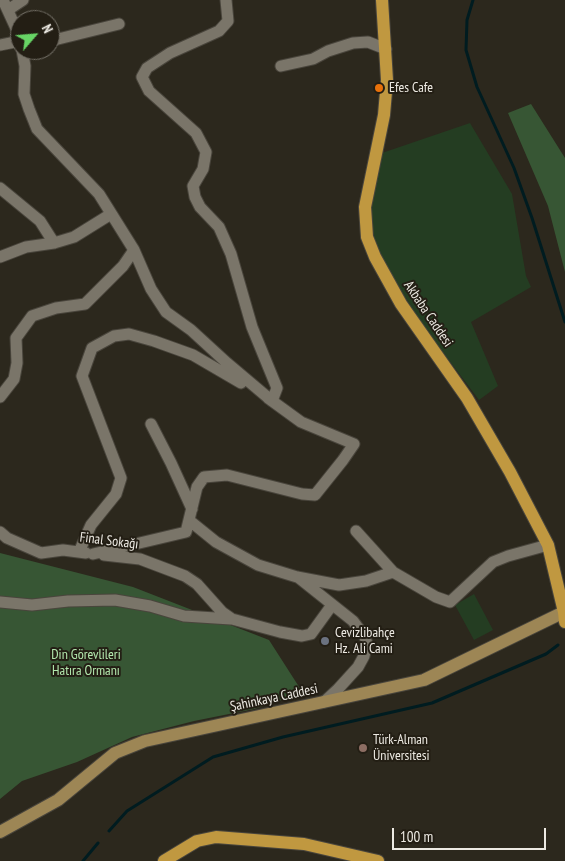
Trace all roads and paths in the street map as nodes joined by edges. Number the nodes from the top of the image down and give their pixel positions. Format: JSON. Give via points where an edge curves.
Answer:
{"nodes":[{"id":1,"x":23,"y":0,"type":"edge"},
{"id":2,"x":226,"y":0,"type":"edge"},
{"id":3,"x":382,"y":0,"type":"edge"},
{"id":4,"x":6,"y":5,"type":"edge"},
{"id":5,"x":119,"y":24,"type":"dead end"},
{"id":6,"x":60,"y":39,"type":"edge"},
{"id":7,"x":386,"y":49,"type":"junction"},
{"id":8,"x":24,"y":60,"type":"edge"},
{"id":9,"x":281,"y":66,"type":"dead end"},
{"id":10,"x":0,"y":188,"type":"edge"},
{"id":11,"x":111,"y":214,"type":"junction"},
{"id":12,"x":54,"y":243,"type":"junction"},
{"id":13,"x":134,"y":250,"type":"junction"},
{"id":14,"x":0,"y":257,"type":"edge"},
{"id":15,"x":0,"y":397,"type":"edge"},
{"id":16,"x":272,"y":401,"type":"junction"},
{"id":17,"x":151,"y":424,"type":"dead end"},
{"id":18,"x":192,"y":509,"type":"junction"},
{"id":19,"x":190,"y":521,"type":"junction"},
{"id":20,"x":356,"y":531,"type":"dead end"},
{"id":21,"x":0,"y":532,"type":"edge"},
{"id":22,"x":548,"y":545,"type":"junction"},
{"id":23,"x":79,"y":552,"type":"junction"},
{"id":24,"x":93,"y":554,"type":"junction"},
{"id":25,"x":393,"y":572,"type":"junction"},
{"id":26,"x":298,"y":577,"type":"junction"},
{"id":27,"x":0,"y":602,"type":"edge"},
{"id":28,"x":332,"y":605,"type":"junction"},
{"id":29,"x":565,"y":617,"type":"edge"},
{"id":30,"x":232,"y":619,"type":"junction"},
{"id":31,"x":324,"y":702,"type":"junction"},
{"id":32,"x":0,"y":832,"type":"edge"},
{"id":33,"x":164,"y":861,"type":"edge"},
{"id":34,"x":378,"y":861,"type":"edge"}],
"edges":[{"from":1,"to":4,"type":"street"},
{"from":2,"to":16,"type":"street","via":[[228,22],[219,31],[170,53],[142,76],[149,91],[196,132],[206,152],[203,169],[193,186],[195,197],[219,227],[231,254],[252,327],[277,388]]},
{"from":3,"to":7,"type":"main road","name":"Akbaba Caddesi"},
{"from":5,"to":6,"type":"street"},
{"from":7,"to":9,"type":"street","via":[[368,42],[353,43],[313,59]]},
{"from":7,"to":22,"type":"main road","name":"Akbaba Caddesi","via":[[384,115],[365,207],[367,237],[401,304],[467,398]]},
{"from":8,"to":11,"type":"street","via":[[24,94],[37,128],[99,194]]},
{"from":10,"to":12,"type":"street","via":[[40,221]]},
{"from":11,"to":12,"type":"street","via":[[74,237]]},
{"from":11,"to":13,"type":"street"},
{"from":12,"to":14,"type":"street","via":[[26,247]]},
{"from":13,"to":15,"type":"street","via":[[123,266],[85,304],[56,308],[32,316],[16,338],[14,379]]},
{"from":13,"to":16,"type":"street","via":[[151,289],[166,312]]},
{"from":16,"to":18,"type":"street","via":[[301,422],[354,444],[315,495],[227,475],[204,477]]},
{"from":16,"to":23,"type":"street","via":[[192,355],[154,341],[128,334],[114,336],[92,348],[82,376],[121,478],[116,494],[91,525]]},
{"from":17,"to":18,"type":"street"},
{"from":18,"to":19,"type":"street"},
{"from":19,"to":24,"type":"street","via":[[186,532]]},
{"from":19,"to":26,"type":"street","via":[[216,542],[258,565]]},
{"from":20,"to":25,"type":"street"},
{"from":21,"to":23,"type":"street","name":"Final Sokağı","via":[[41,553]]},
{"from":22,"to":25,"type":"street","via":[[493,562],[450,602]]},
{"from":22,"to":29,"type":"main road","name":"Akbaba Caddesi"},
{"from":23,"to":24,"type":"street","name":"Final Sokağı"},
{"from":24,"to":30,"type":"street","name":"Final Sokağı","via":[[140,559],[185,576],[198,584]]},
{"from":25,"to":26,"type":"street","via":[[339,585]]},
{"from":26,"to":28,"type":"street"},
{"from":27,"to":30,"type":"street","via":[[32,605],[115,600],[184,616]]},
{"from":28,"to":30,"type":"street","name":"Final Sokağı","via":[[312,634],[302,636]]},
{"from":28,"to":31,"type":"street","via":[[353,620],[367,644],[358,667]]},
{"from":29,"to":31,"type":"street","name":"Şahinkaya Caddesi","via":[[424,680]]},
{"from":31,"to":32,"type":"street","name":"Şahinkaya Caddesi","via":[[145,741],[116,753],[58,800]]},
{"from":33,"to":34,"type":"main road","via":[[197,841],[216,837],[304,844]]}]}
